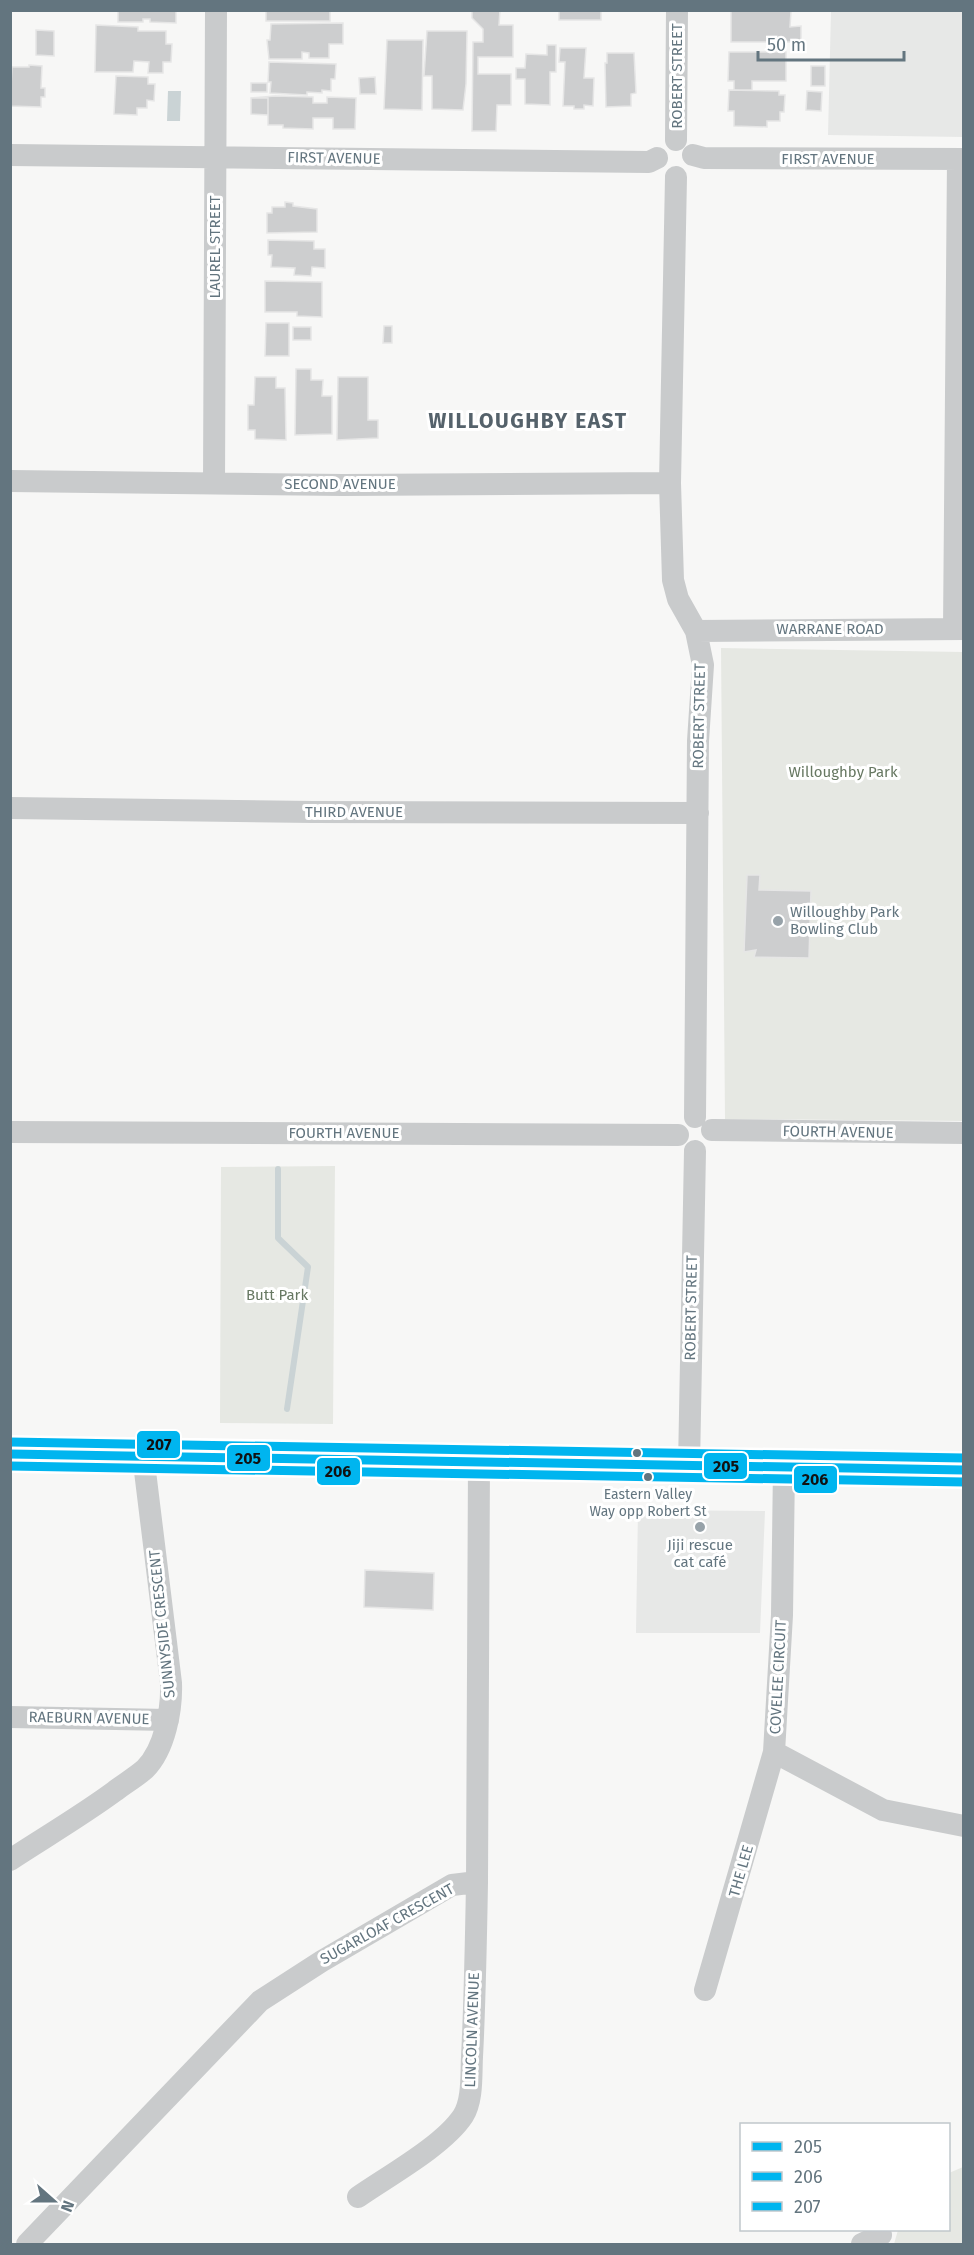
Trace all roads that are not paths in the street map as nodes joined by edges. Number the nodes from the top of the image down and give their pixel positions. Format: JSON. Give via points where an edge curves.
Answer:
{"nodes":[{"id":1,"x":216,"y":10,"type":"edge"},
{"id":2,"x":677,"y":10,"type":"edge"},
{"id":3,"x":684,"y":148,"type":"junction"},
{"id":4,"x":10,"y":155,"type":"edge"},
{"id":5,"x":215,"y":156,"type":"junction"},
{"id":6,"x":657,"y":158,"type":"junction"},
{"id":7,"x":961,"y":159,"type":"edge"},
{"id":8,"x":676,"y":177,"type":"junction"},
{"id":9,"x":10,"y":481,"type":"edge"},
{"id":10,"x":214,"y":483,"type":"junction"},
{"id":11,"x":670,"y":483,"type":"junction"},
{"id":12,"x":959,"y":629,"type":"edge"},
{"id":13,"x":696,"y":631,"type":"junction"},
{"id":14,"x":10,"y":808,"type":"edge"},
{"id":15,"x":698,"y":813,"type":"junction"},
{"id":16,"x":704,"y":1123,"type":"junction"},
{"id":17,"x":10,"y":1132,"type":"edge"},
{"id":18,"x":963,"y":1133,"type":"edge"},
{"id":19,"x":678,"y":1135,"type":"junction"},
{"id":20,"x":695,"y":1151,"type":"junction"},
{"id":21,"x":10,"y":1454,"type":"edge"},
{"id":22,"x":143,"y":1455,"type":"junction"},
{"id":23,"x":479,"y":1461,"type":"junction"},
{"id":24,"x":689,"y":1466,"type":"junction"},
{"id":25,"x":784,"y":1467,"type":"junction"},
{"id":26,"x":963,"y":1470,"type":"edge"},
{"id":27,"x":10,"y":1717,"type":"edge"},
{"id":28,"x":168,"y":1720,"type":"junction"},
{"id":29,"x":774,"y":1752,"type":"junction"},
{"id":30,"x":963,"y":1826,"type":"edge"},
{"id":31,"x":10,"y":1860,"type":"edge"},
{"id":32,"x":477,"y":1882,"type":"junction"},
{"id":33,"x":705,"y":1990,"type":"dead end"},
{"id":34,"x":358,"y":2197,"type":"dead end"},
{"id":35,"x":27,"y":2244,"type":"edge"}],
"edges":[{"from":1,"to":5,"type":"street","name":"LAUREL STREET"},
{"from":2,"to":3,"type":"street","name":"ROBERT STREET"},
{"from":3,"to":6,"type":"street","via":[[665,143]]},
{"from":3,"to":7,"type":"street","name":"FIRST AVENUE","via":[[704,158]]},
{"from":3,"to":8,"type":"street","via":[[691,167]]},
{"from":4,"to":5,"type":"street","name":"FIRST AVENUE"},
{"from":5,"to":6,"type":"street","name":"FIRST AVENUE","via":[[649,162]]},
{"from":5,"to":10,"type":"street","name":"LAUREL STREET"},
{"from":6,"to":8,"type":"street","via":[[664,173]]},
{"from":7,"to":12,"type":"street"},
{"from":8,"to":11,"type":"street","name":"ROBERT STREET"},
{"from":9,"to":10,"type":"street","name":"SECOND AVENUE"},
{"from":10,"to":11,"type":"street","name":"SECOND AVENUE"},
{"from":11,"to":13,"type":"street","name":"ROBERT STREET","via":[[673,580],[678,599]]},
{"from":12,"to":13,"type":"street","name":"WARRANE ROAD"},
{"from":13,"to":15,"type":"street","name":"ROBERT STREET","via":[[703,665]]},
{"from":14,"to":15,"type":"street","name":"THIRD AVENUE"},
{"from":15,"to":16,"type":"street","name":"ROBERT STREET"},
{"from":16,"to":18,"type":"street","name":"FOURTH AVENUE"},
{"from":16,"to":19,"type":"street","via":[[685,1120]]},
{"from":16,"to":20,"type":"street","via":[[710,1142]]},
{"from":17,"to":19,"type":"street","name":"FOURTH AVENUE"},
{"from":19,"to":20,"type":"street","via":[[685,1148]]},
{"from":20,"to":24,"type":"street","name":"ROBERT STREET"},
{"from":21,"to":22,"type":"main road"},
{"from":22,"to":23,"type":"main road"},
{"from":22,"to":28,"type":"street","name":"SUNNYSIDE CRESCENT","via":[[171,1683]]},
{"from":23,"to":24,"type":"main road"},
{"from":23,"to":32,"type":"street"},
{"from":24,"to":25,"type":"main road"},
{"from":25,"to":26,"type":"main road"},
{"from":25,"to":29,"type":"street","name":"COVELEE CIRCUIT","via":[[782,1614]]},
{"from":27,"to":28,"type":"street","name":"RAEBURN AVENUE"},
{"from":28,"to":31,"type":"street","name":"SUNNYSIDE CRESCENT","via":[[146,1768]]},
{"from":29,"to":30,"type":"street","name":"COVELEE CIRCUIT","via":[[883,1810]]},
{"from":29,"to":33,"type":"street","name":"THE LEE"},
{"from":32,"to":34,"type":"street","name":"LINCOLN AVENUE","via":[[474,2025],[469,2098],[464,2115],[426,2151]]},
{"from":32,"to":35,"type":"street","name":"SUGARLOAF CRESCENT","via":[[452,1885],[260,2001]]}]}
